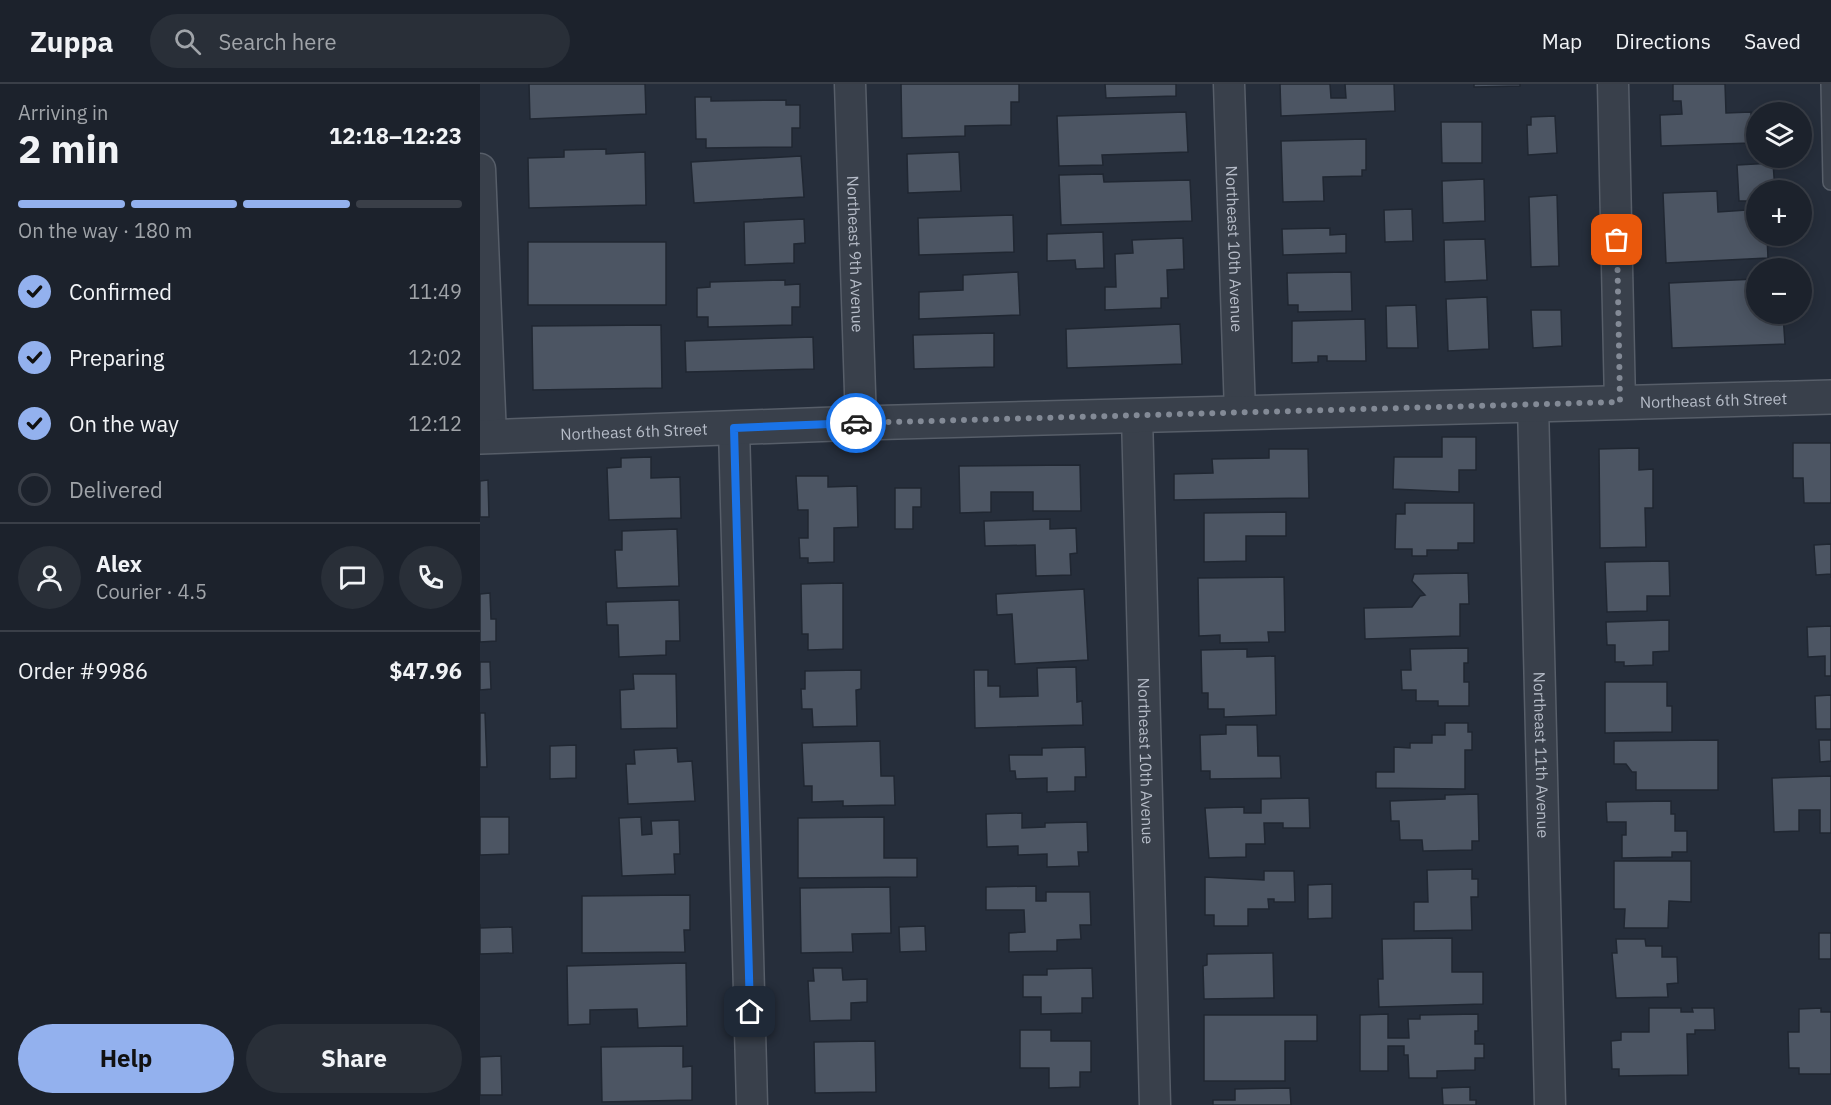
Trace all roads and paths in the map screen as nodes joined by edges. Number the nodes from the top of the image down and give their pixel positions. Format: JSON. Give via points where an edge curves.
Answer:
{"nodes":[{"id":1,"x":850,"y":84,"type":"edge"},
{"id":2,"x":1229,"y":84,"type":"edge"},
{"id":3,"x":1614,"y":84,"type":"edge"},
{"id":4,"x":1828,"y":84,"type":"edge"},
{"id":5,"x":480,"y":169,"type":"edge"},
{"id":6,"x":1831,"y":182,"type":"edge"},
{"id":7,"x":1831,"y":397,"type":"edge"},
{"id":8,"x":1620,"y":402,"type":"junction"},
{"id":9,"x":1533,"y":405,"type":"junction"},
{"id":10,"x":1240,"y":413,"type":"junction"},
{"id":11,"x":1137,"y":416,"type":"junction"},
{"id":12,"x":861,"y":423,"type":"junction"},
{"id":13,"x":734,"y":428,"type":"junction"},
{"id":14,"x":485,"y":437,"type":"edge"},
{"id":15,"x":752,"y":1105,"type":"edge"},
{"id":16,"x":1155,"y":1105,"type":"edge"},
{"id":17,"x":1550,"y":1105,"type":"edge"}],
"edges":[{"from":1,"to":12,"type":"street","name":"Northeast 9th Avenue"},
{"from":2,"to":10,"type":"street","name":"Northeast 10th Avenue"},
{"from":3,"to":8,"type":"street"},
{"from":4,"to":6,"type":"lane"},
{"from":5,"to":14,"type":"street"},
{"from":7,"to":8,"type":"street","name":"Northeast 6th Street"},
{"from":8,"to":9,"type":"street","name":"Northeast 6th Street"},
{"from":9,"to":10,"type":"street","name":"Northeast 6th Street"},
{"from":9,"to":17,"type":"street","name":"Northeast 11th Avenue"},
{"from":10,"to":11,"type":"street","name":"Northeast 6th Street"},
{"from":11,"to":12,"type":"street","name":"Northeast 6th Street"},
{"from":11,"to":16,"type":"street","name":"Northeast 10th Avenue"},
{"from":12,"to":13,"type":"street","name":"Northeast 6th Street"},
{"from":13,"to":14,"type":"street","name":"Northeast 6th Street"},
{"from":13,"to":15,"type":"street"}]}
